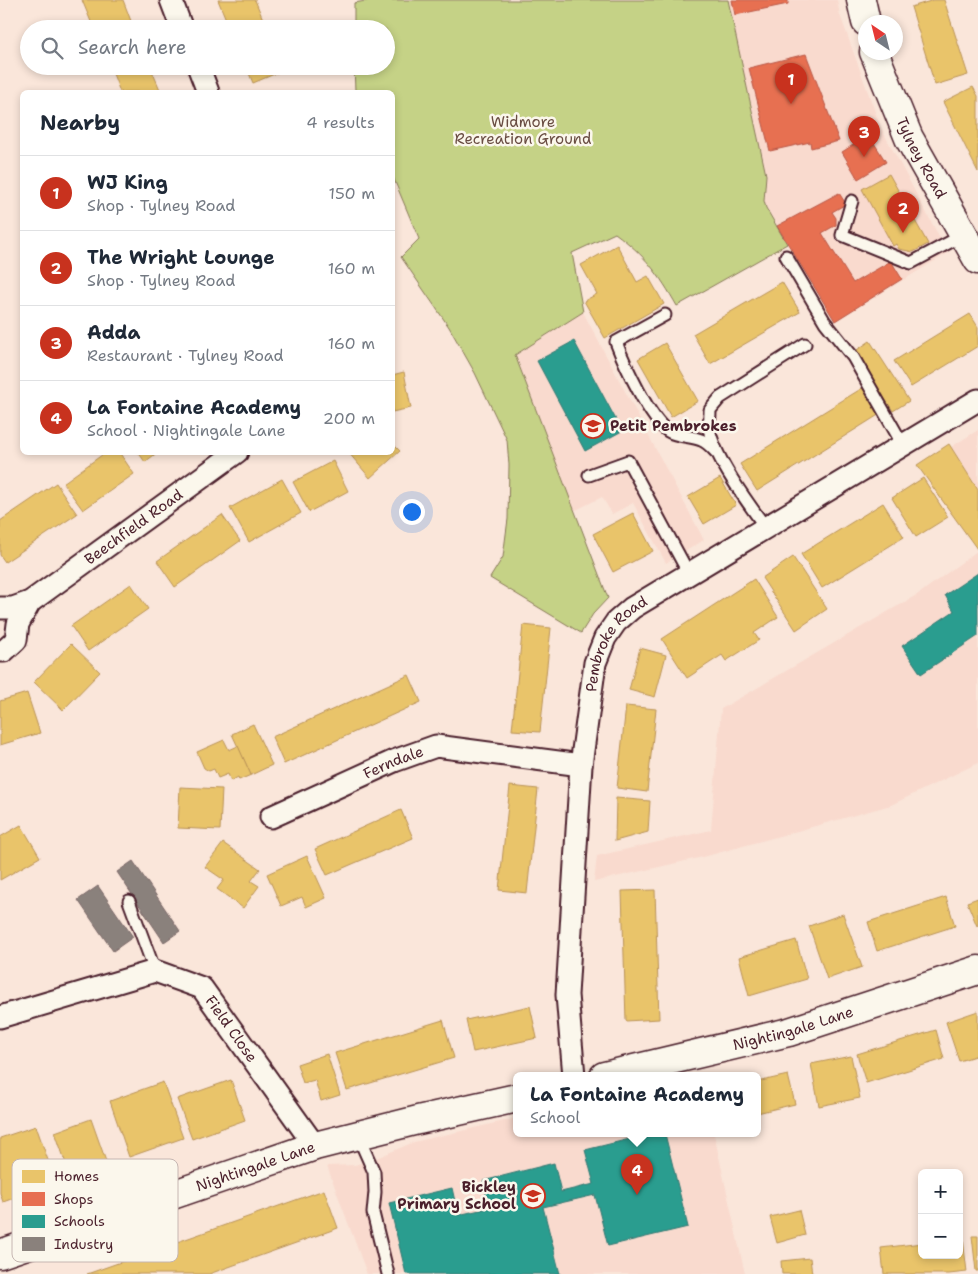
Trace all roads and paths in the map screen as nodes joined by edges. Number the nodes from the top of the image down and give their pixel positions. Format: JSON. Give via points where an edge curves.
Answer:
{"nodes":[{"id":1,"x":171,"y":0,"type":"edge"},
{"id":2,"x":861,"y":0,"type":"edge"},
{"id":3,"x":864,"y":15,"type":"edge"},
{"id":4,"x":179,"y":20,"type":"edge"},
{"id":5,"x":877,"y":60,"type":"edge"},
{"id":6,"x":201,"y":75,"type":"edge"},
{"id":7,"x":207,"y":90,"type":"edge"},
{"id":8,"x":852,"y":201,"type":"dead end"},
{"id":9,"x":963,"y":235,"type":"junction"},
{"id":10,"x":786,"y":256,"type":"dead end"},
{"id":11,"x":978,"y":260,"type":"edge"},
{"id":12,"x":665,"y":315,"type":"dead end"},
{"id":13,"x":805,"y":344,"type":"dead end"},
{"id":14,"x":978,"y":400,"type":"edge"},
{"id":15,"x":903,"y":445,"type":"junction"},
{"id":16,"x":718,"y":453,"type":"junction"},
{"id":17,"x":233,"y":455,"type":"edge"},
{"id":18,"x":588,"y":475,"type":"dead end"},
{"id":19,"x":766,"y":528,"type":"junction"},
{"id":20,"x":689,"y":574,"type":"junction"},
{"id":21,"x":30,"y":602,"type":"junction"},
{"id":22,"x":0,"y":608,"type":"edge"},
{"id":23,"x":0,"y":651,"type":"edge"},
{"id":24,"x":581,"y":765,"type":"junction"},
{"id":25,"x":272,"y":817,"type":"dead end"},
{"id":26,"x":129,"y":901,"type":"dead end"},
{"id":27,"x":978,"y":970,"type":"edge"},
{"id":28,"x":155,"y":971,"type":"junction"},
{"id":29,"x":0,"y":1017,"type":"edge"},
{"id":30,"x":574,"y":1072,"type":"edge"},
{"id":31,"x":621,"y":1072,"type":"edge"},
{"id":32,"x":513,"y":1099,"type":"edge"},
{"id":33,"x":358,"y":1136,"type":"junction"},
{"id":34,"x":315,"y":1146,"type":"junction"},
{"id":35,"x":178,"y":1193,"type":"edge"},
{"id":36,"x":12,"y":1250,"type":"edge"},
{"id":37,"x":0,"y":1254,"type":"edge"},
{"id":38,"x":388,"y":1274,"type":"edge"}],
"edges":[{"from":1,"to":4,"type":"street"},
{"from":2,"to":3,"type":"street"},
{"from":5,"to":9,"type":"street","name":"Tylney Road","via":[[909,138]]},
{"from":6,"to":7,"type":"street"},
{"from":8,"to":9,"type":"lane","via":[[842,235],[911,263]]},
{"from":9,"to":11,"type":"street","name":"Tylney Road"},
{"from":10,"to":15,"type":"lane","via":[[825,322],[852,357]]},
{"from":12,"to":16,"type":"lane","via":[[616,342],[654,416],[667,430],[702,440]]},
{"from":13,"to":16,"type":"lane","via":[[720,398],[710,410],[710,433]]},
{"from":14,"to":15,"type":"street","name":"Pembroke Road"},
{"from":15,"to":19,"type":"street","name":"Pembroke Road"},
{"from":16,"to":19,"type":"lane"},
{"from":17,"to":21,"type":"street","name":"Beechfield Road"},
{"from":18,"to":20,"type":"lane","via":[[628,461]]},
{"from":19,"to":20,"type":"street","name":"Pembroke Road"},
{"from":20,"to":24,"type":"street","name":"Pembroke Road","via":[[632,608],[616,622],[605,638],[595,663]]},
{"from":21,"to":22,"type":"street","via":[[13,608]]},
{"from":21,"to":23,"type":"street","via":[[18,624],[16,640]]},
{"from":24,"to":25,"type":"street","name":"Ferndale","via":[[436,746],[394,761]]},
{"from":24,"to":30,"type":"street","name":"Pembroke Road","via":[[567,995]]},
{"from":26,"to":28,"type":"lane"},
{"from":27,"to":31,"type":"street","name":"Nightingale Lane","via":[[789,1032]]},
{"from":28,"to":29,"type":"street"},
{"from":28,"to":34,"type":"street","name":"Field Close","via":[[202,988]]},
{"from":32,"to":33,"type":"street","name":"Nightingale Lane"},
{"from":33,"to":34,"type":"street","name":"Nightingale Lane"},
{"from":33,"to":38,"type":"lane","via":[[374,1172],[373,1213]]},
{"from":34,"to":35,"type":"street","name":"Nightingale Lane"},
{"from":36,"to":37,"type":"street","name":"Nightingale Lane"}]}
